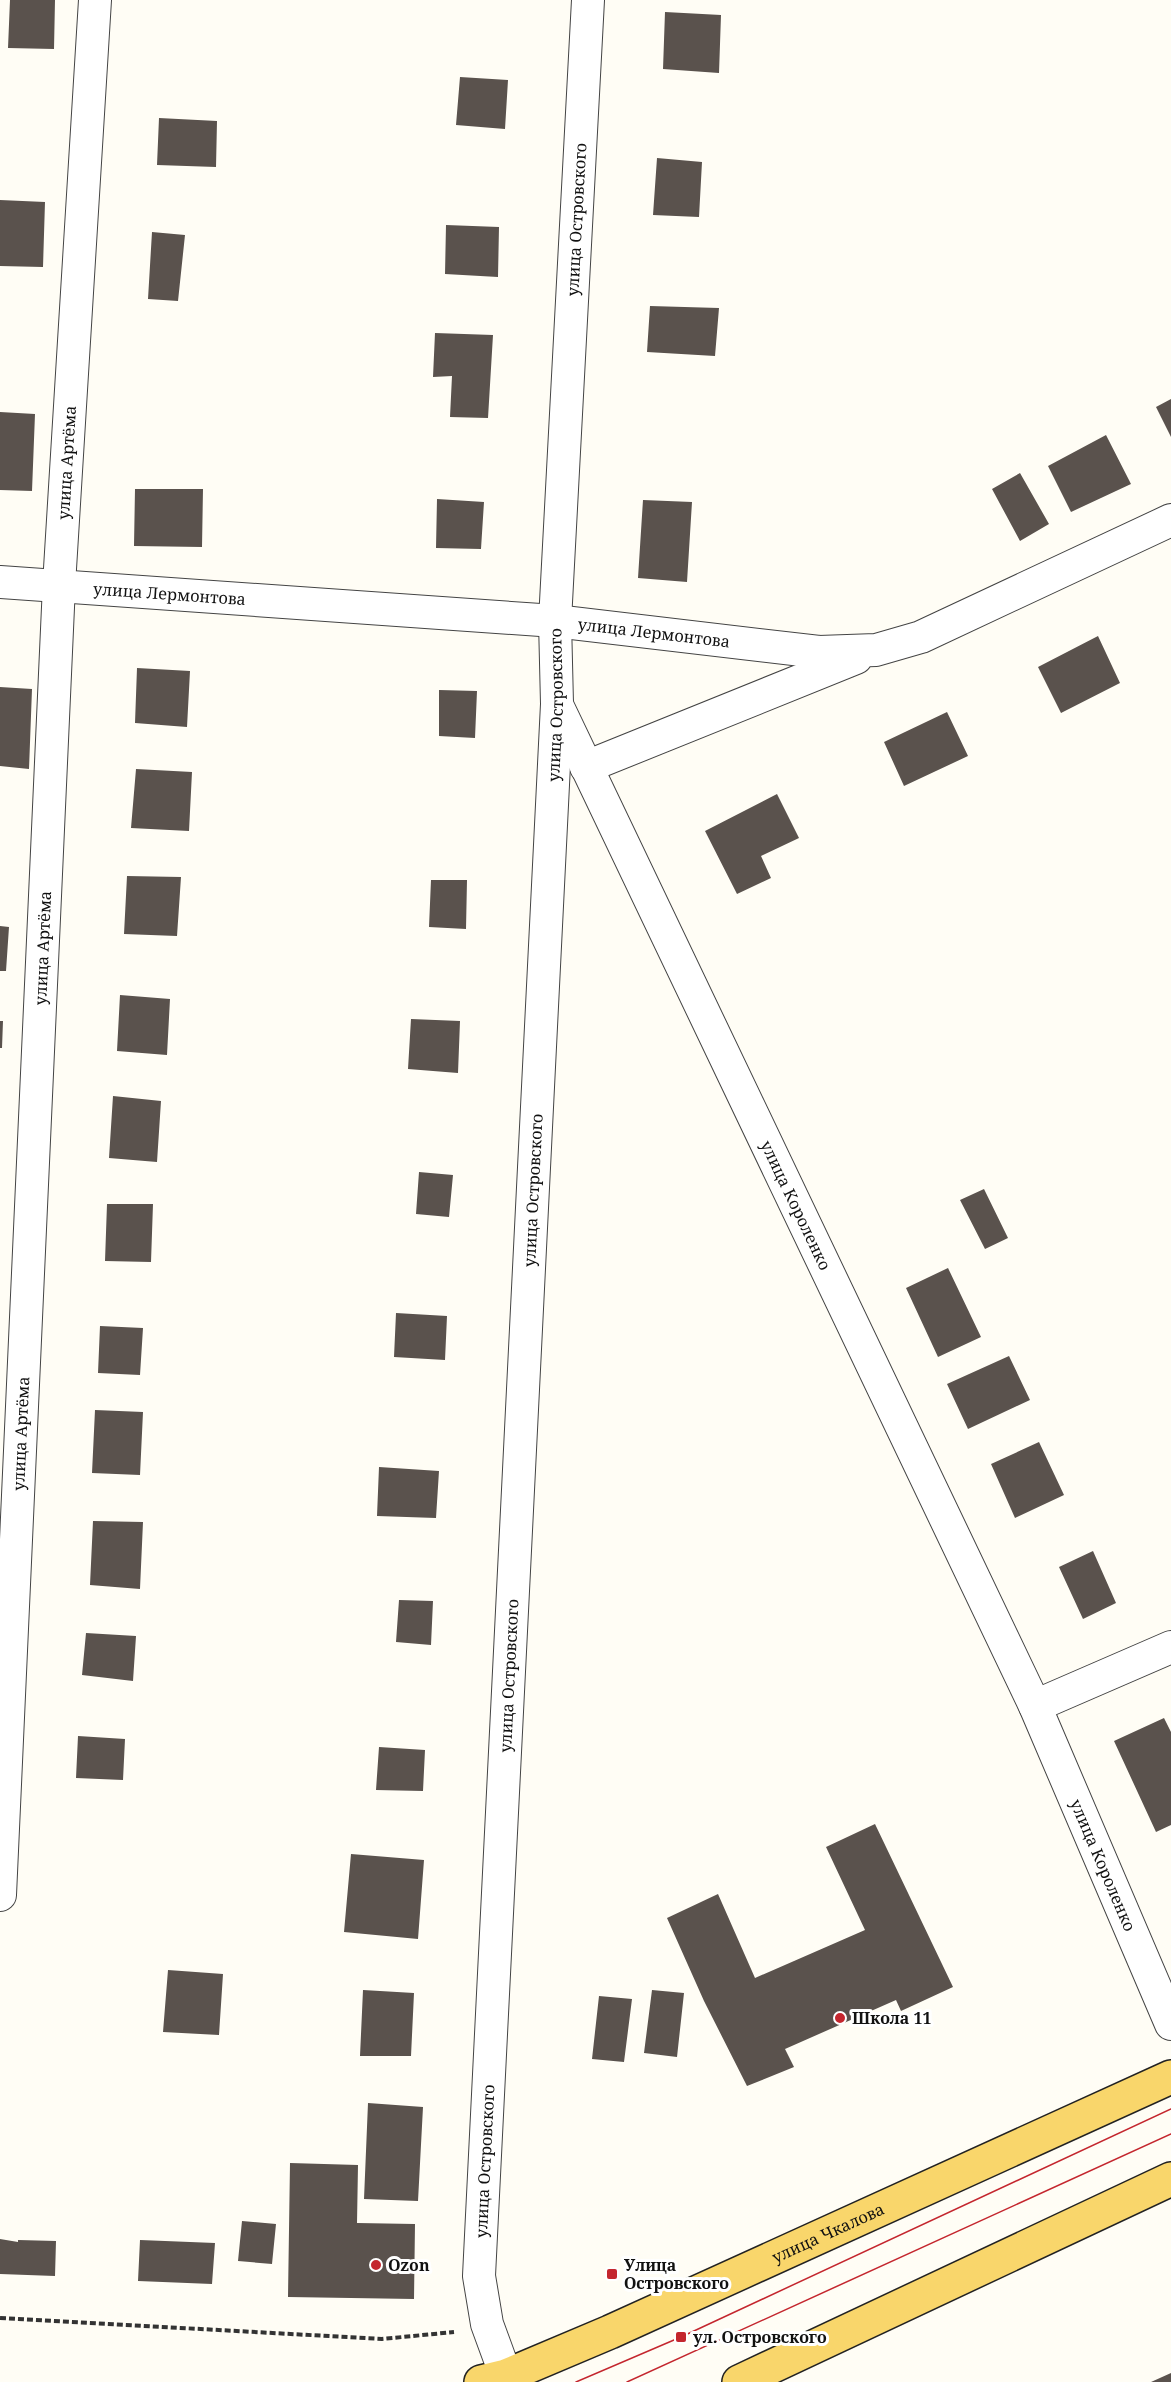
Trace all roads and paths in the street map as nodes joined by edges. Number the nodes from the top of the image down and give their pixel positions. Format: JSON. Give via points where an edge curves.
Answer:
{"nodes":[{"id":1,"x":95,"y":0,"type":"edge"},
{"id":2,"x":588,"y":0,"type":"edge"},
{"id":3,"x":1171,"y":520,"type":"edge"},
{"id":4,"x":0,"y":582,"type":"edge"},
{"id":5,"x":59,"y":585,"type":"junction"},
{"id":6,"x":555,"y":621,"type":"junction"},
{"id":7,"x":876,"y":650,"type":"junction"},
{"id":8,"x":556,"y":704,"type":"junction"},
{"id":9,"x":586,"y":766,"type":"junction"},
{"id":10,"x":1171,"y":1647,"type":"edge"},
{"id":11,"x":1035,"y":1706,"type":"junction"},
{"id":12,"x":0,"y":1895,"type":"edge"},
{"id":13,"x":1171,"y":2024,"type":"edge"},
{"id":14,"x":1171,"y":2077,"type":"edge"},
{"id":15,"x":1171,"y":2178,"type":"edge"},
{"id":16,"x":0,"y":2318,"type":"edge"},
{"id":17,"x":487,"y":2324,"type":"junction"},
{"id":18,"x":498,"y":2380,"type":"edge"},
{"id":19,"x":739,"y":2382,"type":"edge"}],
"edges":[{"from":1,"to":5,"type":"street","name":"улица Артёма"},
{"from":2,"to":6,"type":"street","name":"улица Островского"},
{"from":3,"to":7,"type":"street","name":"улица Лермонтова","via":[[921,637]]},
{"from":4,"to":5,"type":"street","name":"улица Лермонтова"},
{"from":5,"to":6,"type":"street","name":"улица Лермонтова"},
{"from":5,"to":12,"type":"street","name":"улица Артёма"},
{"from":6,"to":7,"type":"street","name":"улица Лермонтова","via":[[819,652]]},
{"from":6,"to":8,"type":"street","name":"улица Островского"},
{"from":7,"to":9,"type":"street"},
{"from":8,"to":9,"type":"street","name":"улица Короленко"},
{"from":8,"to":17,"type":"street","name":"улица Островского","via":[[479,2276]]},
{"from":9,"to":11,"type":"street","name":"улица Короленко"},
{"from":10,"to":11,"type":"street"},
{"from":11,"to":13,"type":"street","name":"улица Короленко"},
{"from":14,"to":18,"type":"main road","name":"улица Чкалова"},
{"from":15,"to":19,"type":"main road"},
{"from":16,"to":17,"type":"path","via":[[382,2339],[444,2334]]},
{"from":17,"to":18,"type":"street","name":"улица Островского"}]}
